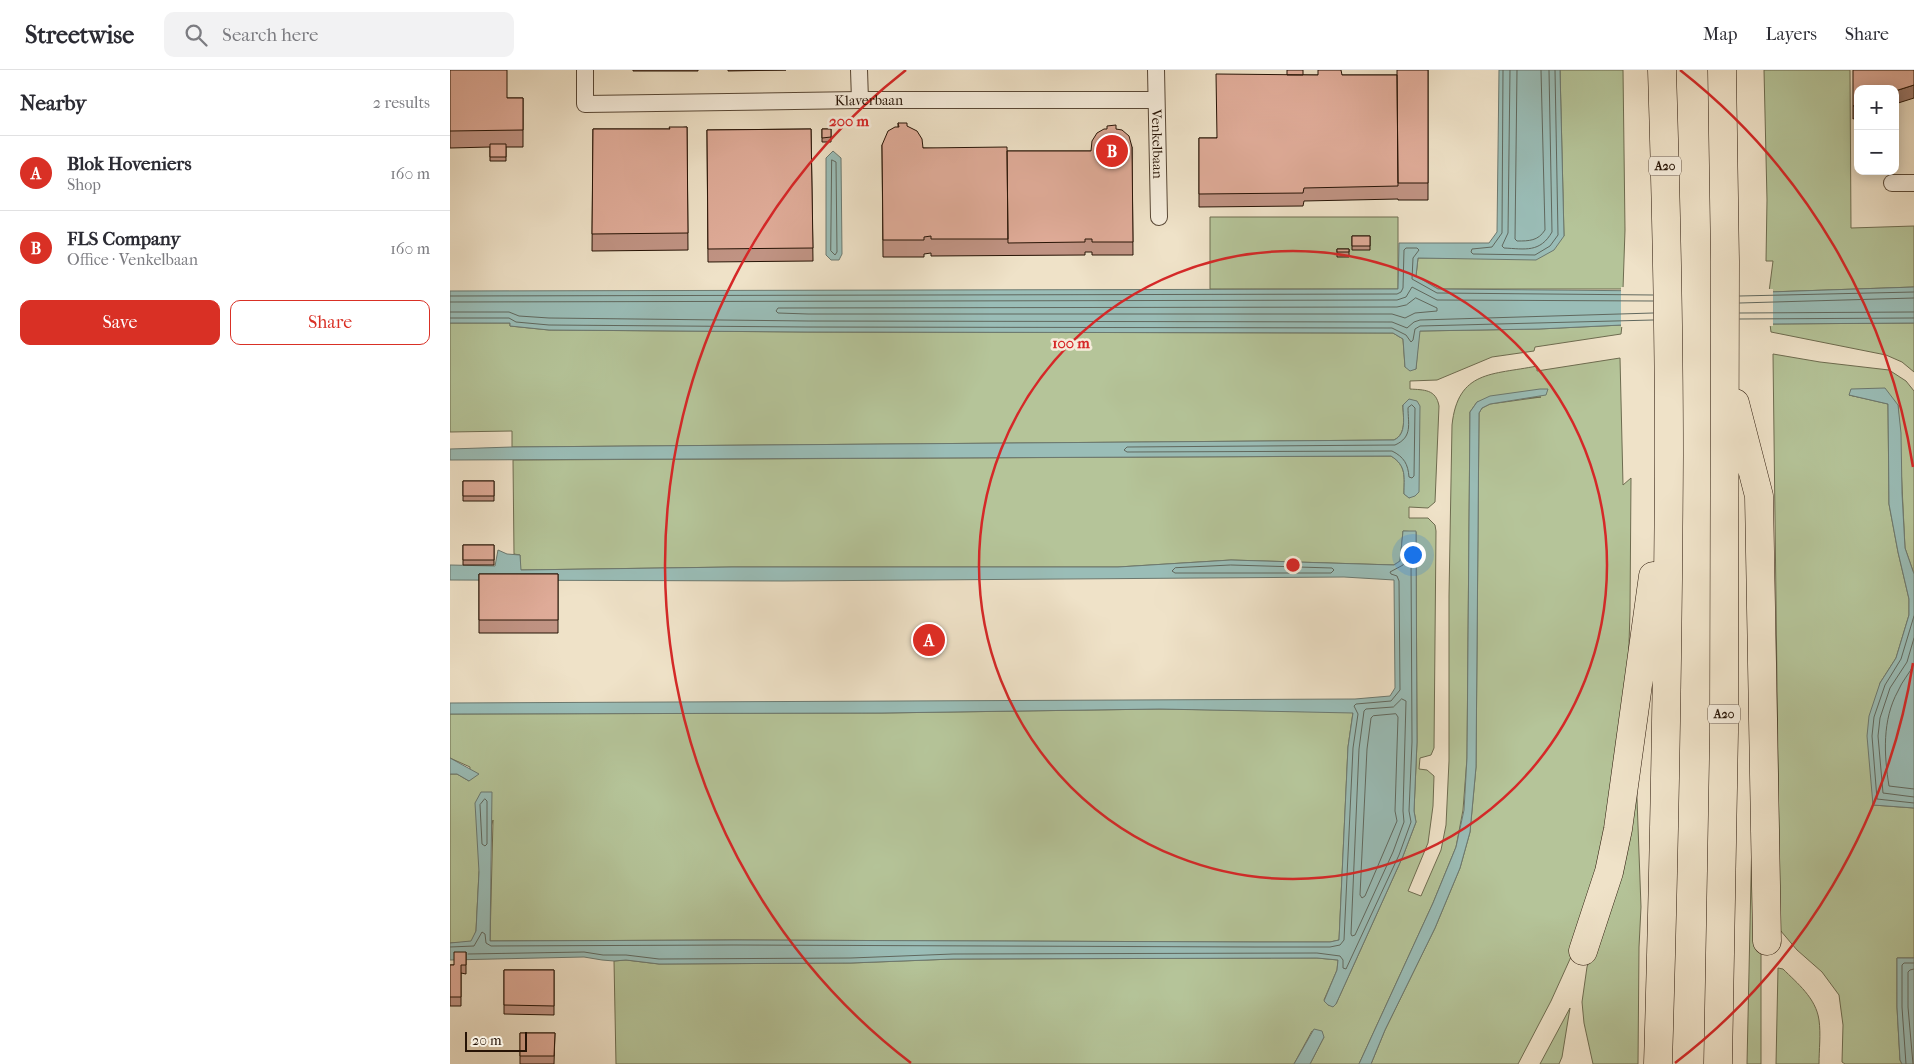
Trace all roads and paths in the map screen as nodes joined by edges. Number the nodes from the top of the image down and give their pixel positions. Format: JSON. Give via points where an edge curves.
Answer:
{"nodes":[{"id":1,"x":585,"y":70,"type":"edge"},
{"id":2,"x":859,"y":70,"type":"edge"},
{"id":3,"x":1156,"y":70,"type":"edge"},
{"id":4,"x":1662,"y":70,"type":"edge"},
{"id":5,"x":1722,"y":70,"type":"edge"},
{"id":6,"x":860,"y":100,"type":"junction"},
{"id":7,"x":1156,"y":100,"type":"junction"},
{"id":8,"x":1892,"y":183,"type":"dead end"},
{"id":9,"x":1914,"y":183,"type":"edge"},
{"id":10,"x":1159,"y":217,"type":"dead end"},
{"id":11,"x":1725,"y":364,"type":"junction"},
{"id":12,"x":1669,"y":453,"type":"junction"},
{"id":13,"x":1767,"y":941,"type":"dead end"},
{"id":14,"x":1583,"y":951,"type":"dead end"},
{"id":15,"x":1658,"y":1064,"type":"edge"},
{"id":16,"x":1718,"y":1064,"type":"edge"}],
"edges":[{"from":1,"to":6,"type":"street","name":"Klaverbaan","via":[[585,104]]},
{"from":2,"to":6,"type":"street"},
{"from":3,"to":7,"type":"street","name":"Venkelbaan"},
{"from":4,"to":12,"type":"highway","number":"A20"},
{"from":5,"to":11,"type":"highway","number":"A20"},
{"from":6,"to":7,"type":"street","name":"Klaverbaan"},
{"from":7,"to":10,"type":"street","name":"Venkelbaan"},
{"from":8,"to":9,"type":"street"},
{"from":11,"to":13,"type":"highway","number":"A20","via":[[1758,496]]},
{"from":11,"to":16,"type":"highway","number":"A20","via":[[1724,732]]},
{"from":12,"to":14,"type":"highway","number":"A20","via":[[1618,829],[1609,872]]},
{"from":12,"to":15,"type":"highway","number":"A20"}]}
